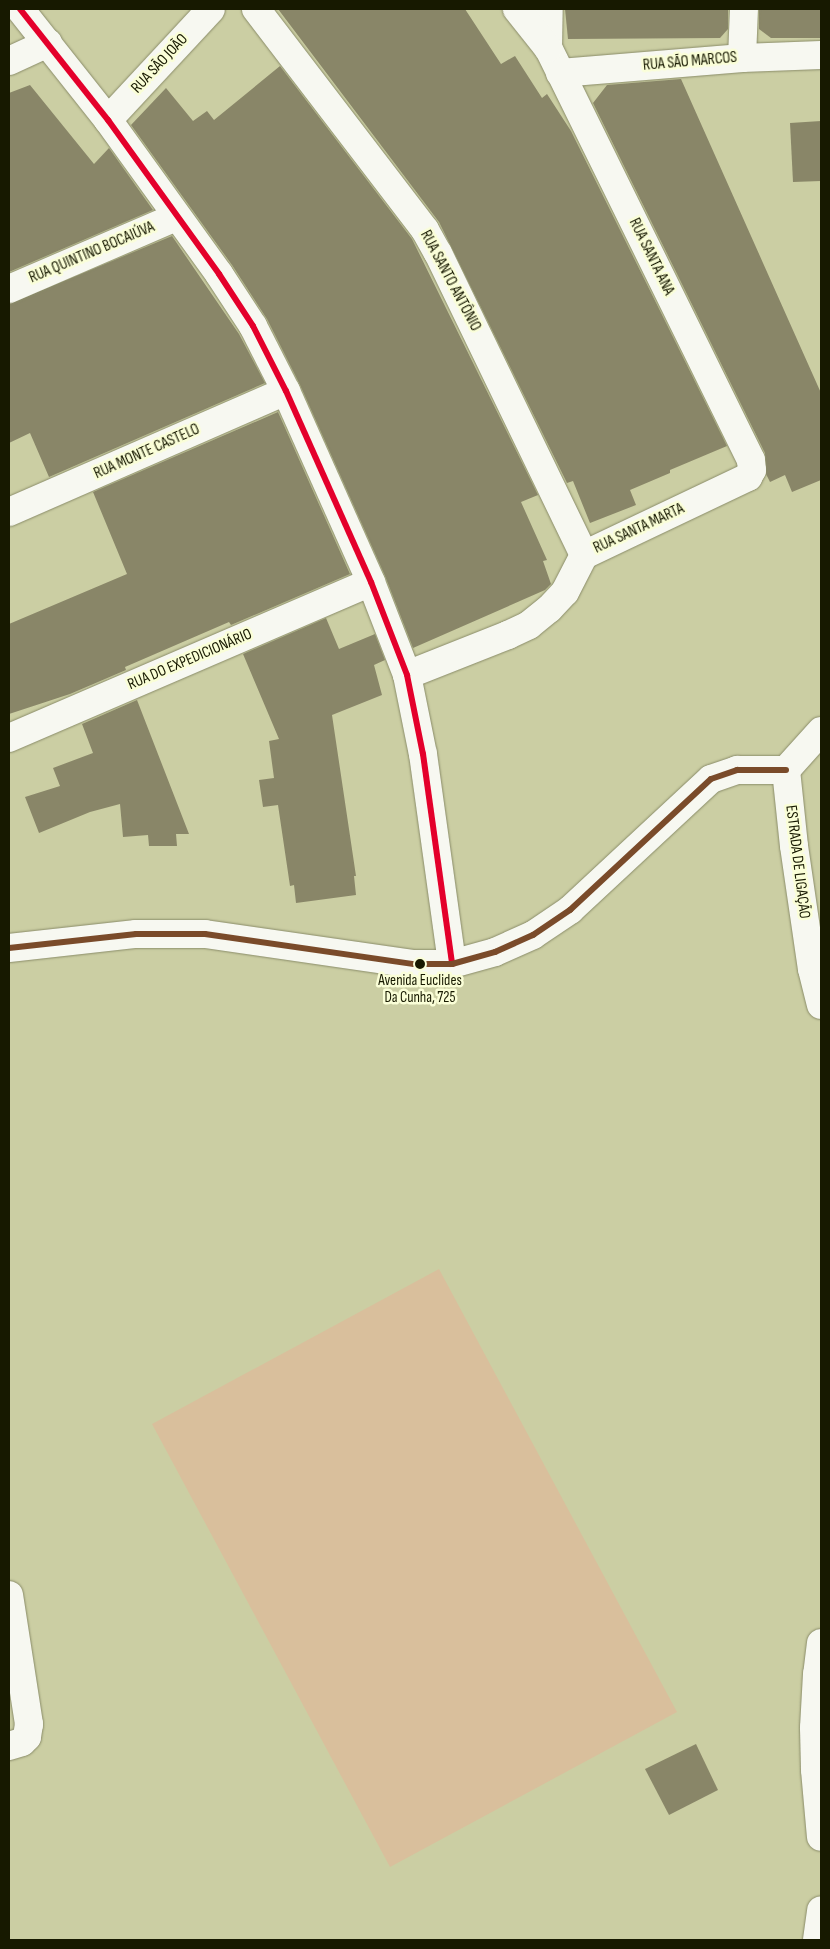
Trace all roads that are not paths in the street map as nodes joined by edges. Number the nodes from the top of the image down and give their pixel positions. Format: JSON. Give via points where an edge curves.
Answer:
{"nodes":[{"id":1,"x":20,"y":9,"type":"edge"},
{"id":2,"x":211,"y":9,"type":"edge"},
{"id":3,"x":256,"y":9,"type":"edge"},
{"id":4,"x":517,"y":9,"type":"edge"},
{"id":5,"x":549,"y":9,"type":"edge"},
{"id":6,"x":744,"y":9,"type":"edge"},
{"id":7,"x":48,"y":43,"type":"junction"},
{"id":8,"x":548,"y":48,"type":"junction"},
{"id":9,"x":821,"y":55,"type":"edge"},
{"id":10,"x":742,"y":58,"type":"junction"},
{"id":11,"x":9,"y":62,"type":"edge"},
{"id":12,"x":560,"y":73,"type":"junction"},
{"id":13,"x":108,"y":120,"type":"junction"},
{"id":14,"x":176,"y":217,"type":"junction"},
{"id":15,"x":9,"y":289,"type":"edge"},
{"id":16,"x":286,"y":391,"type":"junction"},
{"id":17,"x":752,"y":466,"type":"joint"},
{"id":18,"x":9,"y":512,"type":"edge"},
{"id":19,"x":584,"y":556,"type":"junction"},
{"id":20,"x":371,"y":582,"type":"junction"},
{"id":21,"x":407,"y":675,"type":"junction"},
{"id":22,"x":821,"y":731,"type":"edge"},
{"id":23,"x":9,"y":738,"type":"edge"},
{"id":24,"x":786,"y":770,"type":"junction"},
{"id":25,"x":9,"y":948,"type":"edge"},
{"id":26,"x":452,"y":964,"type":"junction"},
{"id":27,"x":821,"y":1006,"type":"edge"},
{"id":28,"x":9,"y":1595,"type":"edge"},
{"id":29,"x":821,"y":1643,"type":"edge"},
{"id":30,"x":18,"y":1742,"type":"edge"},
{"id":31,"x":821,"y":1837,"type":"edge"},
{"id":32,"x":821,"y":1910,"type":"edge"},
{"id":33,"x":817,"y":1940,"type":"edge"}],
"edges":[{"from":1,"to":7,"type":"street"},
{"from":2,"to":13,"type":"street","name":"RUA SÃO JOÃO"},
{"from":3,"to":19,"type":"street","name":"RUA SANTO ANTÔNIO","via":[[424,230],[438,253]]},
{"from":4,"to":8,"type":"street","name":"RUA SANTA ANA"},
{"from":5,"to":8,"type":"street","name":"RUA SANTA ANA"},
{"from":6,"to":10,"type":"street"},
{"from":7,"to":11,"type":"street"},
{"from":7,"to":13,"type":"street"},
{"from":8,"to":12,"type":"street","name":"RUA SANTA ANA"},
{"from":9,"to":10,"type":"street","name":"RUA SÃO MARCOS"},
{"from":10,"to":12,"type":"street","name":"RUA SÃO MARCOS"},
{"from":12,"to":17,"type":"street","name":"RUA SANTA ANA"},
{"from":13,"to":14,"type":"street"},
{"from":14,"to":15,"type":"street","name":"RUA QUINTINO BOCAIÚVA"},
{"from":14,"to":16,"type":"street","via":[[254,326]]},
{"from":16,"to":18,"type":"street","name":"RUA MONTE CASTELO"},
{"from":16,"to":20,"type":"street"},
{"from":17,"to":19,"type":"street","name":"RUA SANTA MARTA","via":[[748,477]]},
{"from":19,"to":21,"type":"street","name":"RUA SANTA MARTA","via":[[564,592],[549,610],[529,625]]},
{"from":20,"to":21,"type":"street"},
{"from":20,"to":23,"type":"street","name":"RUA DO EXPEDICIONÁRIO"},
{"from":21,"to":26,"type":"street","via":[[423,754]]},
{"from":22,"to":24,"type":"street"},
{"from":24,"to":26,"type":"street","via":[[736,770],[711,779],[570,910],[495,952]]},
{"from":24,"to":27,"type":"street","name":"ESTRADA DE LIGAÇÃO","via":[[810,959]]},
{"from":25,"to":26,"type":"street","via":[[136,934],[205,934],[414,964]]},
{"from":28,"to":30,"type":"street","via":[[28,1715]]},
{"from":29,"to":31,"type":"street","via":[[814,1728]]},
{"from":32,"to":33,"type":"street"}]}
